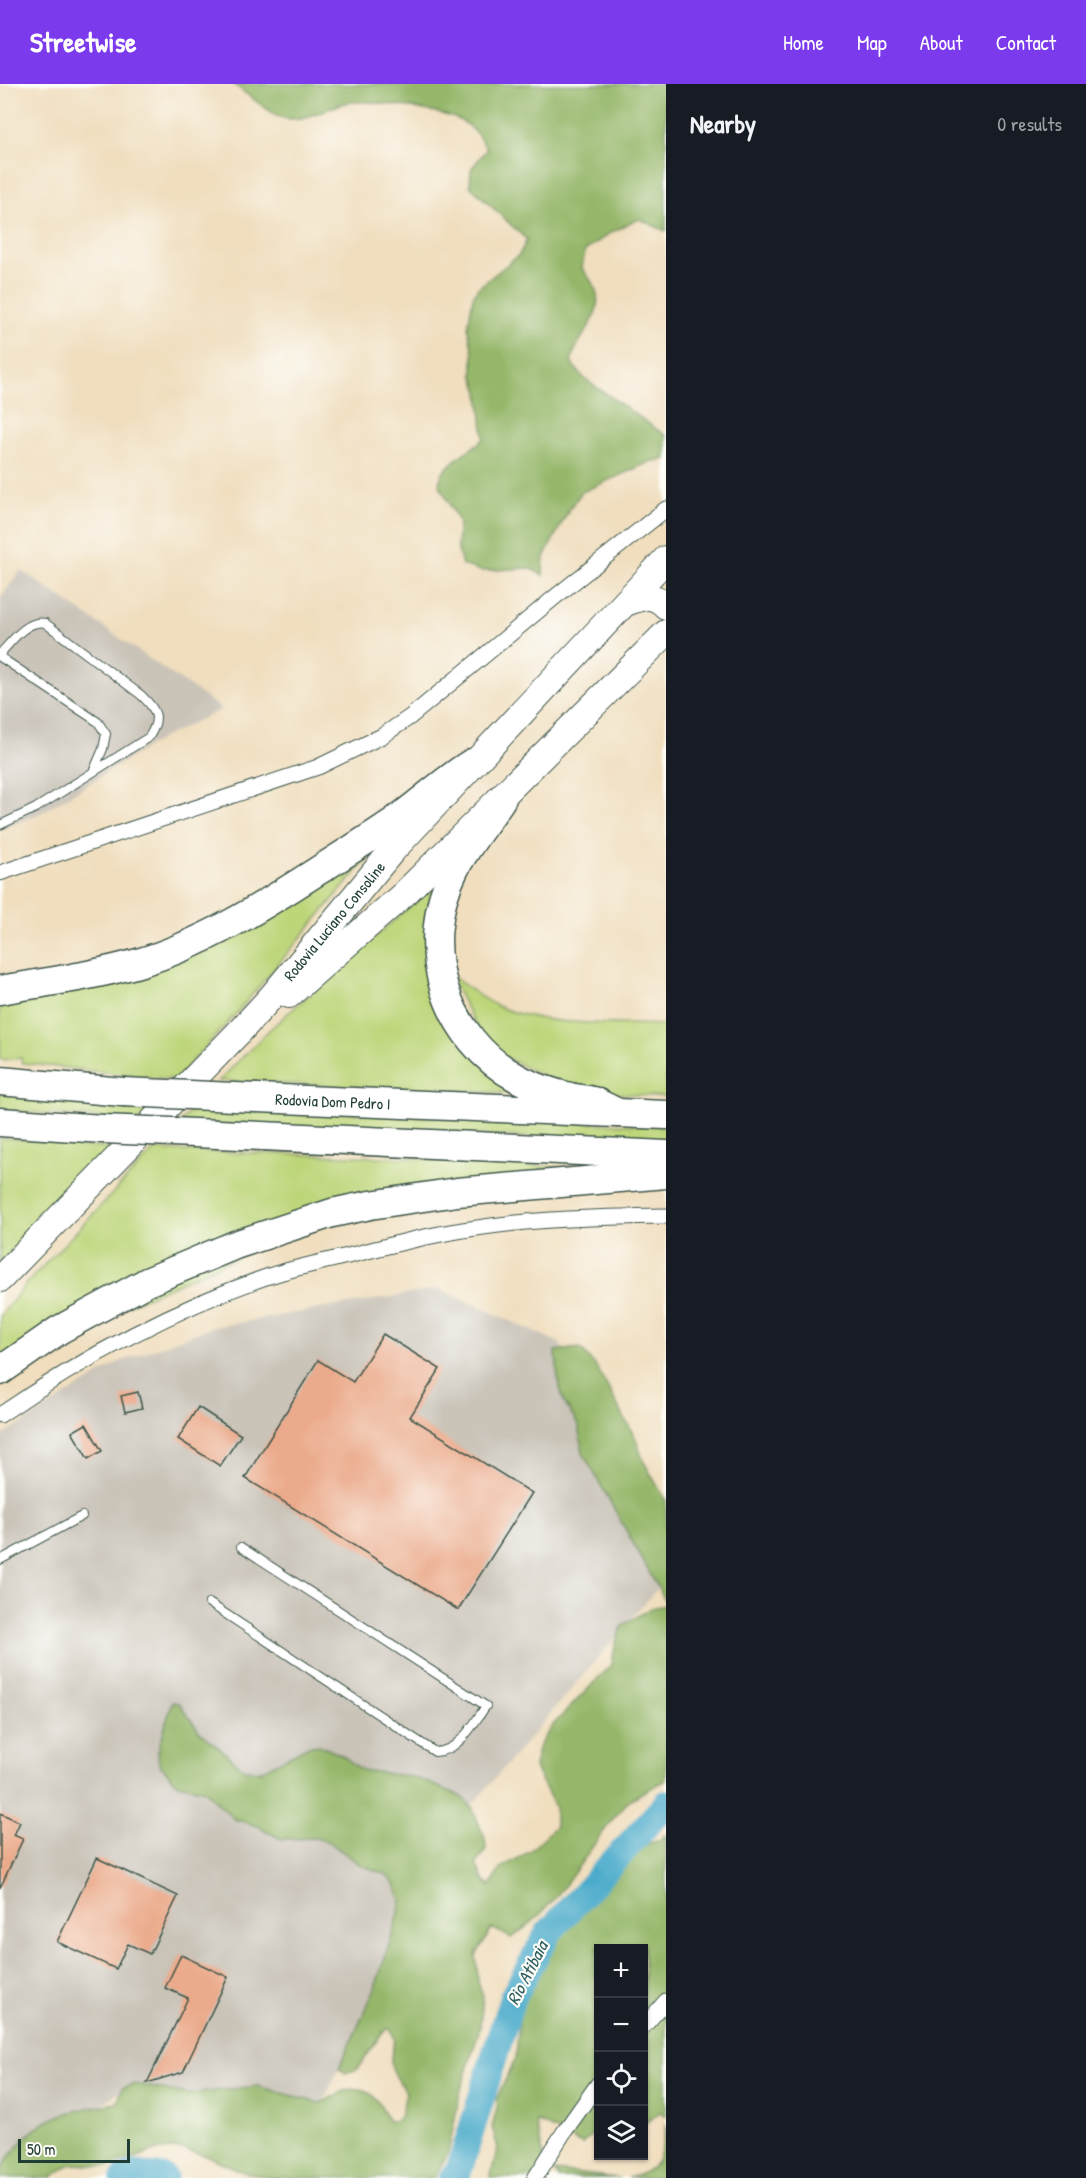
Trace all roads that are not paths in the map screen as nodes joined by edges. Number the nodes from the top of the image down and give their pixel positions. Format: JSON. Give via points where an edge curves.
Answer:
{"nodes":[{"id":1,"x":666,"y":509,"type":"edge"},
{"id":2,"x":666,"y":558,"type":"edge"},
{"id":3,"x":626,"y":603,"type":"junction"},
{"id":4,"x":666,"y":606,"type":"edge"},
{"id":5,"x":663,"y":634,"type":"edge"},
{"id":6,"x":0,"y":656,"type":"edge"},
{"id":7,"x":472,"y":763,"type":"junction"},
{"id":8,"x":93,"y":772,"type":"junction"},
{"id":9,"x":502,"y":798,"type":"junction"},
{"id":10,"x":0,"y":825,"type":"edge"},
{"id":11,"x":0,"y":873,"type":"edge"},
{"id":12,"x":0,"y":990,"type":"edge"},
{"id":13,"x":0,"y":1082,"type":"edge"},
{"id":14,"x":618,"y":1113,"type":"junction"},
{"id":15,"x":666,"y":1115,"type":"edge"},
{"id":16,"x":0,"y":1122,"type":"edge"},
{"id":17,"x":666,"y":1155,"type":"edge"},
{"id":18,"x":666,"y":1174,"type":"edge"},
{"id":19,"x":666,"y":1216,"type":"edge"},
{"id":20,"x":0,"y":1279,"type":"edge"},
{"id":21,"x":0,"y":1296,"type":"edge"},
{"id":22,"x":0,"y":1371,"type":"edge"},
{"id":23,"x":0,"y":1416,"type":"edge"},
{"id":24,"x":82,"y":1516,"type":"dead end"},
{"id":25,"x":241,"y":1547,"type":"dead end"},
{"id":26,"x":0,"y":1560,"type":"edge"},
{"id":27,"x":209,"y":1603,"type":"dead end"},
{"id":28,"x":666,"y":2001,"type":"edge"},
{"id":29,"x":648,"y":2021,"type":"edge"},
{"id":30,"x":594,"y":2090,"type":"edge"},
{"id":31,"x":535,"y":2178,"type":"edge"}],
"edges":[{"from":1,"to":11,"type":"street","via":[[382,736],[318,767]]},
{"from":2,"to":3,"type":"highway","name":"Rodovia Luciano Consoline"},
{"from":3,"to":4,"type":"highway","via":[[647,595]]},
{"from":3,"to":7,"type":"highway","name":"Rodovia Luciano Consoline"},
{"from":5,"to":9,"type":"highway","name":"Rodovia Luciano Consoline"},
{"from":6,"to":8,"type":"lane","via":[[98,722],[106,734]]},
{"from":6,"to":8,"type":"lane","via":[[28,626],[45,623],[150,703],[157,718],[149,737]]},
{"from":7,"to":12,"type":"highway","via":[[393,822],[216,932],[139,963]]},
{"from":7,"to":20,"type":"highway","name":"Rodovia Luciano Consoline","via":[[385,859],[266,1002]]},
{"from":8,"to":10,"type":"lane","via":[[36,808]]},
{"from":9,"to":14,"type":"highway","via":[[454,871],[439,915],[437,961],[447,998],[467,1035],[503,1070],[541,1089],[592,1101]]},
{"from":9,"to":21,"type":"highway","name":"Rodovia Luciano Consoline","via":[[405,893],[275,1007]]},
{"from":13,"to":14,"type":"highway","name":"Rodovia Dom Pedro I","bridge":true,"via":[[123,1092]]},
{"from":14,"to":15,"type":"highway","name":"Rodovia Dom Pedro I"},
{"from":16,"to":17,"type":"highway","bridge":true},
{"from":18,"to":22,"type":"highway","via":[[457,1192],[332,1213],[235,1245],[147,1282],[59,1330]]},
{"from":19,"to":23,"type":"street","via":[[531,1222],[463,1230],[269,1276],[148,1327],[54,1380]]},
{"from":24,"to":26,"type":"lane"},
{"from":25,"to":27,"type":"lane","via":[[486,1706],[457,1744],[435,1752]]},
{"from":28,"to":29,"type":"street"},
{"from":30,"to":31,"type":"street"}]}
